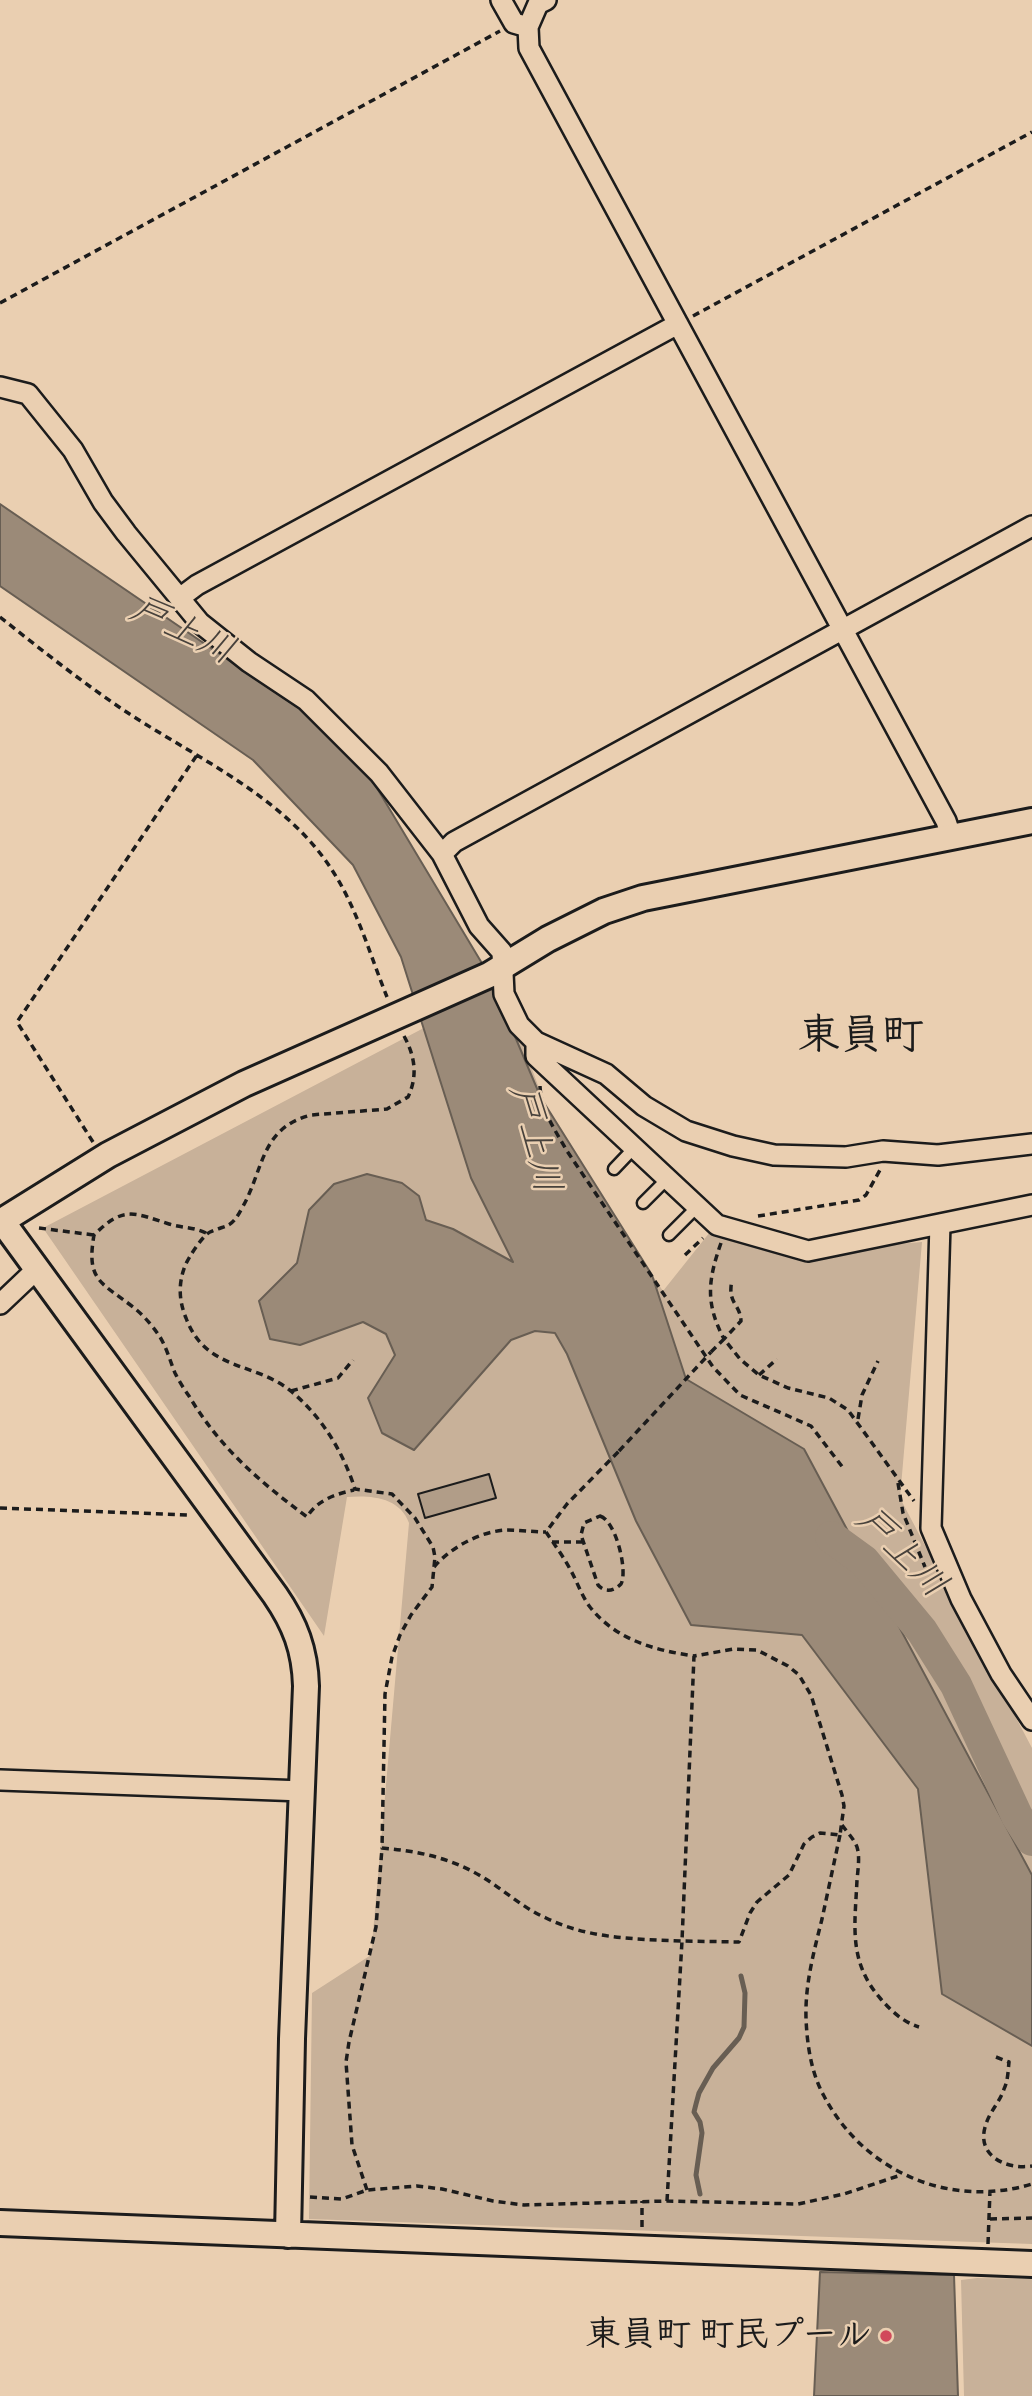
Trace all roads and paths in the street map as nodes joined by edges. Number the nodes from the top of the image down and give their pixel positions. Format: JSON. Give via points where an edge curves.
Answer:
{"nodes":[{"id":1,"x":501,"y":0,"type":"edge"},
{"id":2,"x":546,"y":0,"type":"edge"},
{"id":3,"x":521,"y":25,"type":"junction"},
{"id":4,"x":1032,"y":132,"type":"edge"},
{"id":5,"x":0,"y":303,"type":"edge"},
{"id":6,"x":678,"y":324,"type":"junction"},
{"id":7,"x":0,"y":387,"type":"edge"},
{"id":8,"x":1032,"y":526,"type":"edge"},
{"id":9,"x":181,"y":597,"type":"junction"},
{"id":10,"x":0,"y":617,"type":"edge"},
{"id":11,"x":842,"y":629,"type":"junction"},
{"id":12,"x":197,"y":755,"type":"junction"},
{"id":13,"x":1032,"y":821,"type":"edge"},
{"id":14,"x":951,"y":836,"type":"junction"},
{"id":15,"x":442,"y":854,"type":"junction"},
{"id":16,"x":496,"y":971,"type":"junction"},
{"id":17,"x":400,"y":1014,"type":"junction"},
{"id":18,"x":536,"y":1049,"type":"junction"},
{"id":19,"x":1032,"y":1144,"type":"edge"},
{"id":20,"x":635,"y":1148,"type":"junction"},
{"id":21,"x":104,"y":1158,"type":"junction"},
{"id":22,"x":614,"y":1169,"type":"dead end"},
{"id":23,"x":667,"y":1178,"type":"junction"},
{"id":24,"x":643,"y":1203,"type":"dead end"},
{"id":25,"x":1032,"y":1205,"type":"edge"},
{"id":26,"x":697,"y":1207,"type":"junction"},
{"id":27,"x":1,"y":1219,"type":"edge"},
{"id":28,"x":940,"y":1224,"type":"junction"},
{"id":29,"x":38,"y":1228,"type":"dead end"},
{"id":30,"x":710,"y":1232,"type":"dead end"},
{"id":31,"x":206,"y":1233,"type":"junction"},
{"id":32,"x":94,"y":1235,"type":"junction"},
{"id":33,"x":669,"y":1235,"type":"dead end"},
{"id":34,"x":685,"y":1255,"type":"dead end"},
{"id":35,"x":38,"y":1268,"type":"junction"},
{"id":36,"x":732,"y":1280,"type":"dead end"},
{"id":37,"x":0,"y":1304,"type":"edge"},
{"id":38,"x":724,"y":1339,"type":"junction"},
{"id":39,"x":777,"y":1359,"type":"dead end"},
{"id":40,"x":353,"y":1360,"type":"dead end"},
{"id":41,"x":878,"y":1360,"type":"dead end"},
{"id":42,"x":759,"y":1375,"type":"junction"},
{"id":43,"x":290,"y":1391,"type":"junction"},
{"id":44,"x":858,"y":1421,"type":"junction"},
{"id":45,"x":844,"y":1469,"type":"dead end"},
{"id":46,"x":898,"y":1481,"type":"junction"},
{"id":47,"x":355,"y":1489,"type":"junction"},
{"id":48,"x":0,"y":1508,"type":"edge"},
{"id":49,"x":215,"y":1511,"type":"junction"},
{"id":50,"x":931,"y":1522,"type":"junction"},
{"id":51,"x":546,"y":1532,"type":"junction"},
{"id":52,"x":552,"y":1542,"type":"junction"},
{"id":53,"x":583,"y":1542,"type":"junction"},
{"id":54,"x":925,"y":1567,"type":"dead end"},
{"id":55,"x":432,"y":1569,"type":"junction"},
{"id":56,"x":694,"y":1656,"type":"junction"},
{"id":57,"x":1032,"y":1720,"type":"edge"},
{"id":58,"x":0,"y":1780,"type":"edge"},
{"id":59,"x":303,"y":1791,"type":"junction"},
{"id":60,"x":842,"y":1825,"type":"junction"},
{"id":61,"x":839,"y":1835,"type":"junction"},
{"id":62,"x":382,"y":1848,"type":"junction"},
{"id":63,"x":682,"y":1941,"type":"junction"},
{"id":64,"x":919,"y":2027,"type":"dead end"},
{"id":65,"x":996,"y":2057,"type":"dead end"},
{"id":66,"x":1032,"y":2166,"type":"edge"},
{"id":67,"x":901,"y":2175,"type":"junction"},
{"id":68,"x":1032,"y":2184,"type":"edge"},
{"id":69,"x":367,"y":2190,"type":"junction"},
{"id":70,"x":990,"y":2191,"type":"junction"},
{"id":71,"x":306,"y":2197,"type":"dead end"},
{"id":72,"x":642,"y":2201,"type":"junction"},
{"id":73,"x":667,"y":2201,"type":"junction"},
{"id":74,"x":1032,"y":2218,"type":"edge"},
{"id":75,"x":990,"y":2219,"type":"junction"},
{"id":76,"x":642,"y":2220,"type":"dead end"},
{"id":77,"x":0,"y":2223,"type":"edge"},
{"id":78,"x":989,"y":2231,"type":"dead end"},
{"id":79,"x":288,"y":2235,"type":"junction"},
{"id":80,"x":1032,"y":2264,"type":"edge"}],
"edges":[{"from":1,"to":3,"type":"street"},
{"from":2,"to":3,"type":"street"},
{"from":3,"to":5,"type":"path"},
{"from":3,"to":6,"type":"street","via":[[529,48]]},
{"from":4,"to":6,"type":"path"},
{"from":6,"to":9,"type":"street"},
{"from":6,"to":11,"type":"street"},
{"from":7,"to":9,"type":"street","via":[[29,394],[73,450],[126,533]]},
{"from":8,"to":11,"type":"street"},
{"from":9,"to":15,"type":"street","via":[[200,622],[306,700],[331,724],[379,773]]},
{"from":10,"to":12,"type":"path","via":[[119,707]]},
{"from":11,"to":14,"type":"street"},
{"from":11,"to":15,"type":"street","via":[[454,842]]},
{"from":12,"to":17,"type":"path","via":[[265,800],[332,870]]},
{"from":12,"to":21,"type":"path","via":[[17,1022]]},
{"from":13,"to":14,"type":"street"},
{"from":14,"to":16,"type":"street","via":[[643,898],[604,911]]},
{"from":15,"to":16,"type":"street","via":[[479,926],[502,952]]},
{"from":16,"to":17,"type":"street"},
{"from":16,"to":18,"type":"street","via":[[519,1025]]},
{"from":17,"to":21,"type":"street","via":[[244,1084]]},
{"from":17,"to":31,"type":"path","via":[[415,1077],[408,1097],[387,1110],[312,1115],[286,1125],[264,1153],[239,1214],[229,1226]]},
{"from":18,"to":19,"type":"street","via":[[606,1074],[644,1106],[686,1130],[774,1155],[846,1157],[883,1151],[938,1155]]},
{"from":18,"to":20,"type":"street"},
{"from":18,"to":45,"type":"path","via":[[541,1098],[555,1131],[713,1367],[740,1395],[811,1426]]},
{"from":20,"to":22,"type":"lane"},
{"from":20,"to":23,"type":"street"},
{"from":21,"to":27,"type":"street"},
{"from":23,"to":24,"type":"lane"},
{"from":23,"to":26,"type":"street"},
{"from":25,"to":28,"type":"street"},
{"from":26,"to":28,"type":"street","via":[[717,1226],[808,1251]]},
{"from":26,"to":33,"type":"lane"},
{"from":27,"to":35,"type":"street"},
{"from":28,"to":50,"type":"street"},
{"from":29,"to":32,"type":"path"},
{"from":30,"to":34,"type":"path"},
{"from":31,"to":32,"type":"path","via":[[133,1213],[113,1219]]},
{"from":31,"to":43,"type":"path","via":[[181,1277],[180,1305],[189,1328],[197,1341],[224,1360]]},
{"from":32,"to":47,"type":"path","via":[[92,1264],[97,1279],[161,1337],[191,1400],[215,1437],[238,1461],[307,1517],[334,1494]]},
{"from":35,"to":37,"type":"street"},
{"from":35,"to":49,"type":"street"},
{"from":36,"to":38,"type":"path","via":[[730,1297],[741,1321]]},
{"from":38,"to":42,"type":"path"},
{"from":38,"to":51,"type":"path","bridge":true},
{"from":39,"to":42,"type":"path"},
{"from":40,"to":43,"type":"path","via":[[338,1378]]},
{"from":41,"to":44,"type":"path"},
{"from":42,"to":44,"type":"path","via":[[829,1398]]},
{"from":43,"to":47,"type":"path","via":[[329,1433]]},
{"from":44,"to":46,"type":"path"},
{"from":46,"to":50,"type":"path"},
{"from":46,"to":54,"type":"path","via":[[903,1513]]},
{"from":47,"to":55,"type":"path","via":[[392,1494],[404,1506],[433,1548]]},
{"from":48,"to":49,"type":"path","via":[[201,1516]]},
{"from":49,"to":59,"type":"street","via":[[285,1609],[300,1639],[306,1667]]},
{"from":50,"to":57,"type":"street","via":[[961,1599]]},
{"from":51,"to":52,"type":"path"},
{"from":51,"to":55,"type":"path","via":[[489,1533],[449,1552]]},
{"from":52,"to":53,"type":"path"},
{"from":52,"to":56,"type":"path","via":[[588,1605],[610,1627],[658,1651]]},
{"from":53,"to":53,"type":"path","via":[[597,1586],[617,1588],[624,1570],[609,1521],[595,1516],[584,1523]]},
{"from":55,"to":62,"type":"path","via":[[432,1587],[400,1635],[388,1678]]},
{"from":56,"to":60,"type":"path","via":[[757,1650],[799,1675],[811,1695],[842,1795]]},
{"from":56,"to":63,"type":"path"},
{"from":58,"to":59,"type":"street"},
{"from":59,"to":79,"type":"street"},
{"from":60,"to":61,"type":"path"},
{"from":60,"to":64,"type":"path","via":[[857,1848],[854,1935],[860,1965],[886,2005]]},
{"from":61,"to":63,"type":"path","via":[[811,1836],[789,1875],[757,1902],[739,1942]]},
{"from":61,"to":67,"type":"path","via":[[807,1991],[812,2063],[824,2097],[842,2123]]},
{"from":62,"to":63,"type":"path","via":[[410,1850],[457,1864],[546,1919],[588,1933]]},
{"from":62,"to":69,"type":"path","via":[[376,1927],[346,2062],[352,2145]]},
{"from":63,"to":73,"type":"path"},
{"from":65,"to":66,"type":"path","via":[[1009,2062],[1003,2093],[984,2127],[985,2147],[1005,2165]]},
{"from":67,"to":70,"type":"path","via":[[951,2190]]},
{"from":67,"to":73,"type":"path","via":[[797,2204]]},
{"from":68,"to":70,"type":"path"},
{"from":69,"to":71,"type":"path","via":[[342,2199]]},
{"from":69,"to":72,"type":"path","via":[[416,2186],[524,2205]]},
{"from":70,"to":75,"type":"path"},
{"from":72,"to":73,"type":"path"},
{"from":72,"to":76,"type":"path"},
{"from":74,"to":75,"type":"path"},
{"from":75,"to":78,"type":"path"},
{"from":77,"to":79,"type":"street"},
{"from":79,"to":80,"type":"street"}]}
